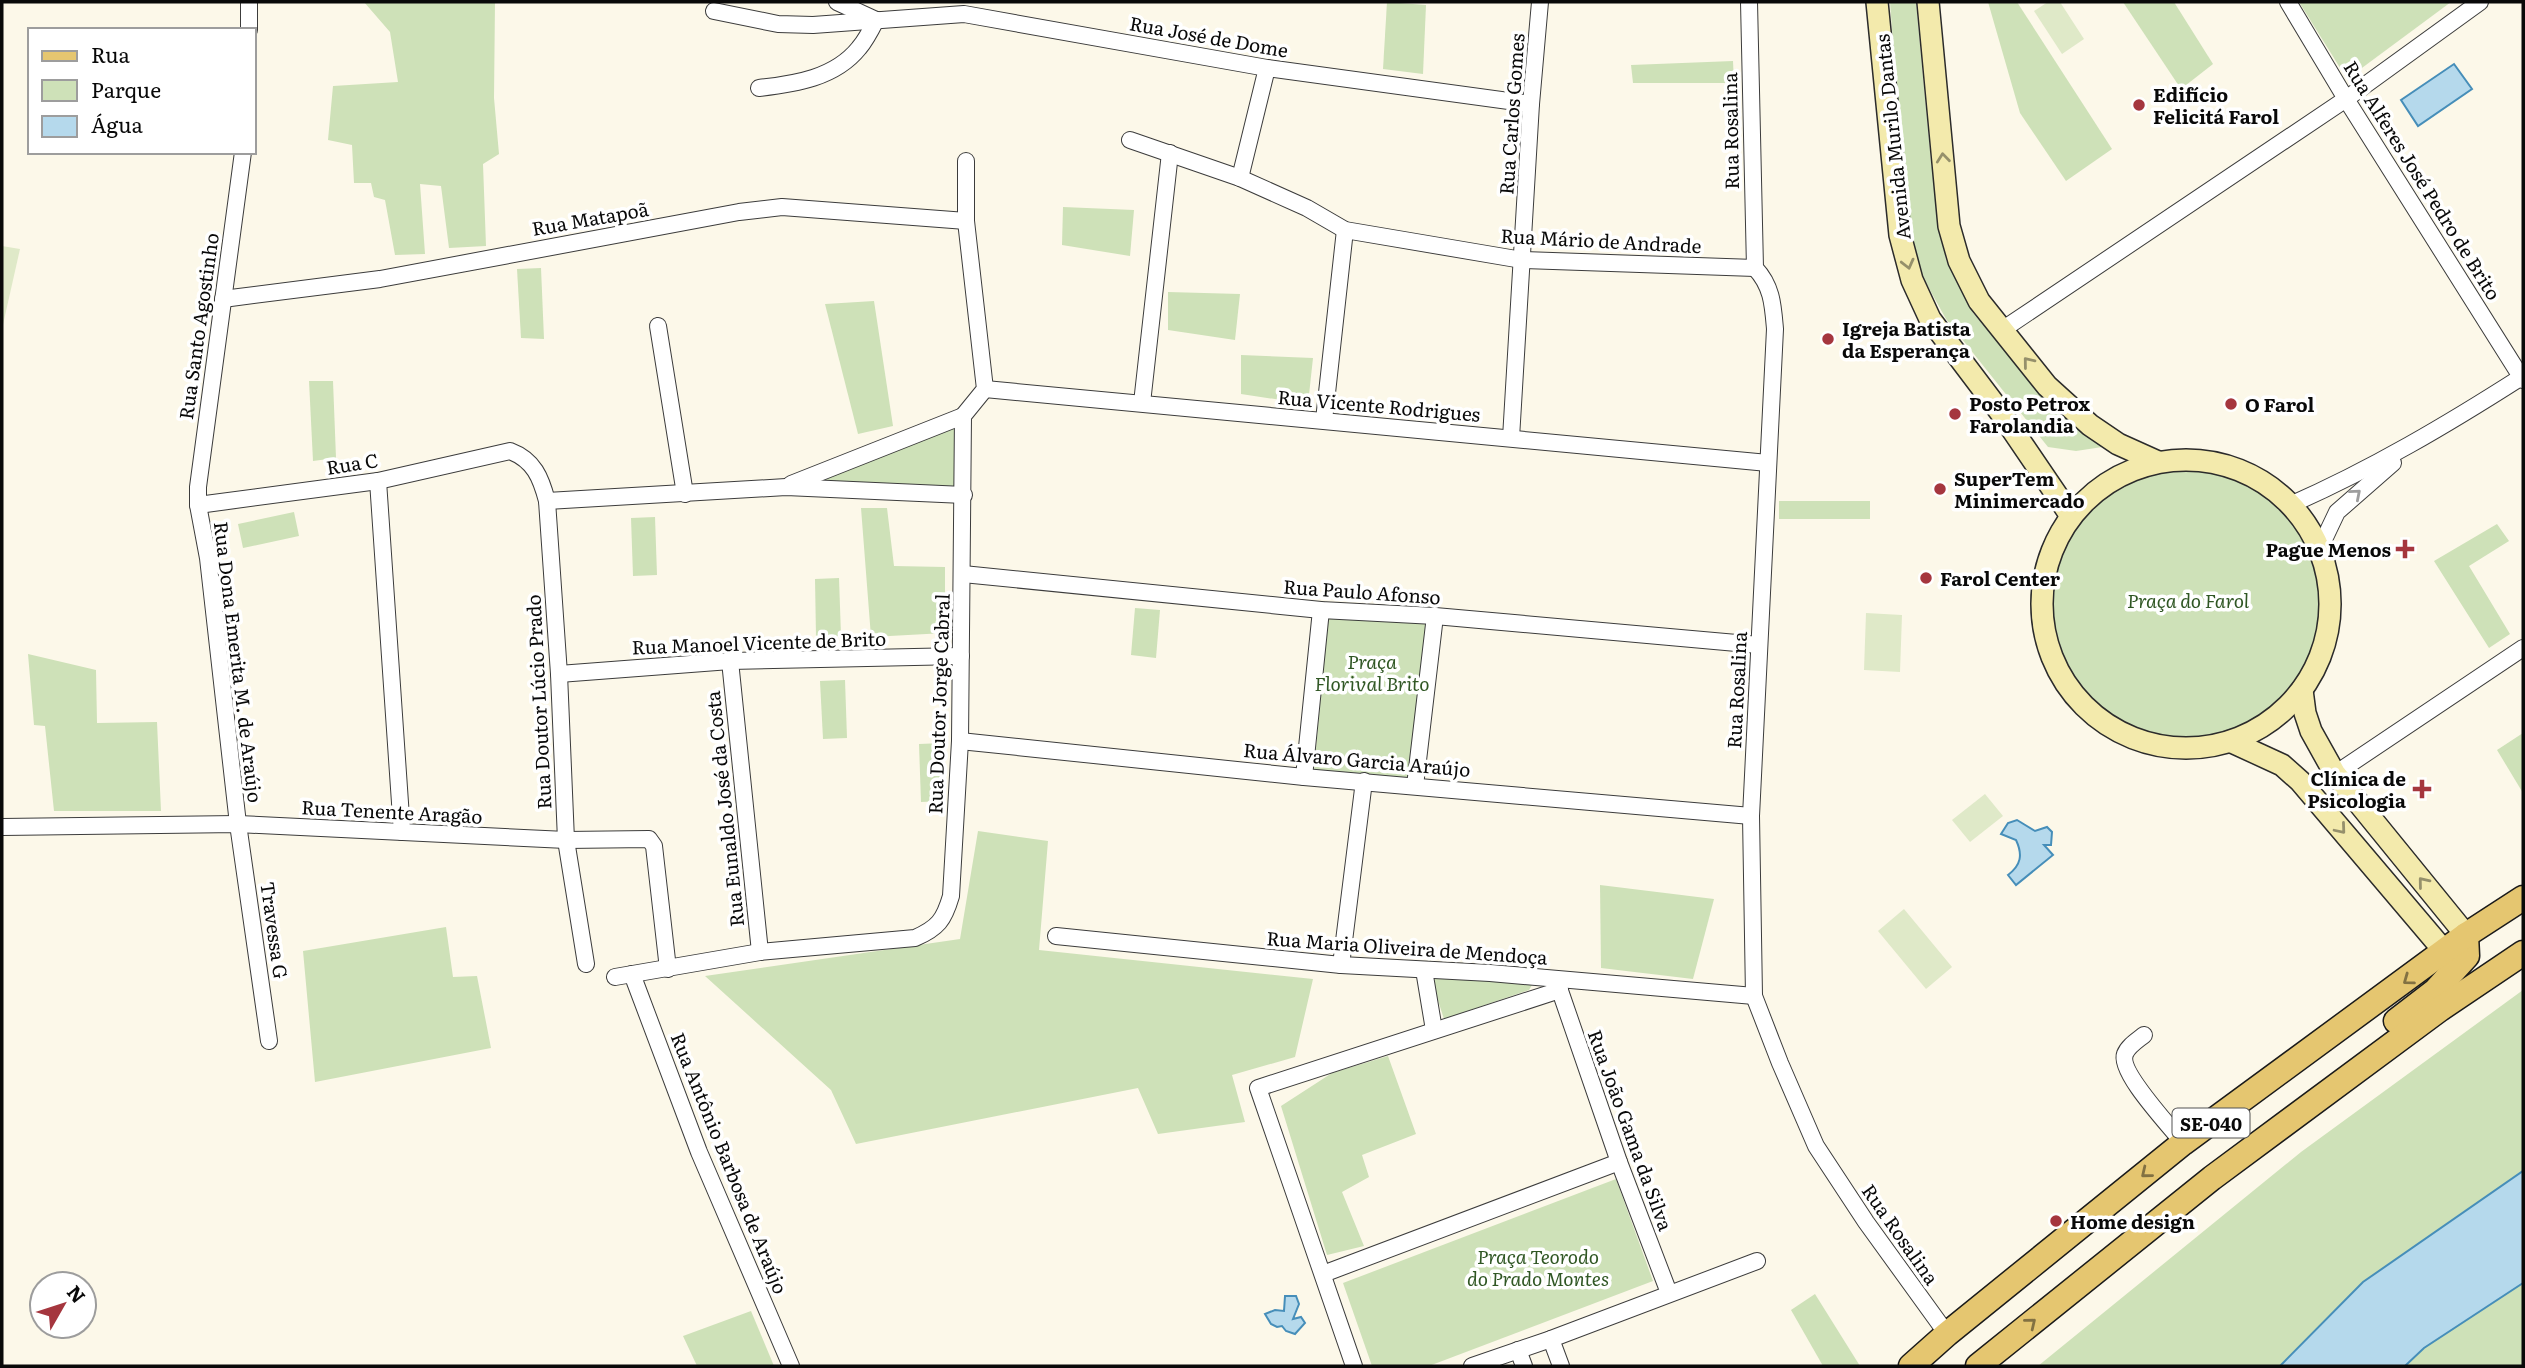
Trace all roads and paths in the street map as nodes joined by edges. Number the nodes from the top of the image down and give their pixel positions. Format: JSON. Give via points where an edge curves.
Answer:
{"nodes":[{"id":1,"x":249,"y":2,"type":"edge"},
{"id":2,"x":837,"y":2,"type":"edge"},
{"id":3,"x":1539,"y":2,"type":"edge"},
{"id":4,"x":1749,"y":2,"type":"edge"},
{"id":5,"x":1877,"y":2,"type":"edge"},
{"id":6,"x":1928,"y":2,"type":"edge"},
{"id":7,"x":2288,"y":2,"type":"edge"},
{"id":8,"x":2480,"y":2,"type":"edge"},
{"id":9,"x":965,"y":8,"type":"edge"},
{"id":10,"x":714,"y":11,"type":"dead end"},
{"id":11,"x":876,"y":20,"type":"junction"},
{"id":12,"x":249,"y":28,"type":"edge"},
{"id":13,"x":1267,"y":68,"type":"junction"},
{"id":14,"x":759,"y":88,"type":"dead end"},
{"id":15,"x":2346,"y":99,"type":"junction"},
{"id":16,"x":1531,"y":104,"type":"junction"},
{"id":17,"x":1130,"y":140,"type":"dead end"},
{"id":18,"x":1170,"y":153,"type":"junction"},
{"id":19,"x":243,"y":154,"type":"edge"},
{"id":20,"x":966,"y":161,"type":"dead end"},
{"id":21,"x":1240,"y":178,"type":"junction"},
{"id":22,"x":966,"y":221,"type":"junction"},
{"id":23,"x":1345,"y":230,"type":"junction"},
{"id":24,"x":1522,"y":260,"type":"junction"},
{"id":25,"x":1755,"y":268,"type":"junction"},
{"id":26,"x":223,"y":299,"type":"junction"},
{"id":27,"x":658,"y":326,"type":"dead end"},
{"id":28,"x":2002,"y":330,"type":"junction"},
{"id":29,"x":2523,"y":378,"type":"edge"},
{"id":30,"x":985,"y":389,"type":"junction"},
{"id":31,"x":1142,"y":403,"type":"junction"},
{"id":32,"x":963,"y":416,"type":"junction"},
{"id":33,"x":1324,"y":420,"type":"junction"},
{"id":34,"x":1511,"y":438,"type":"junction"},
{"id":35,"x":2416,"y":443,"type":"junction"},
{"id":36,"x":510,"y":451,"type":"joint"},
{"id":37,"x":2158,"y":462,"type":"junction"},
{"id":38,"x":1769,"y":463,"type":"junction"},
{"id":39,"x":378,"y":481,"type":"junction"},
{"id":40,"x":786,"y":486,"type":"junction"},
{"id":41,"x":685,"y":494,"type":"junction"},
{"id":42,"x":964,"y":495,"type":"junction"},
{"id":43,"x":547,"y":502,"type":"junction"},
{"id":44,"x":198,"y":505,"type":"junction"},
{"id":45,"x":2290,"y":505,"type":"junction"},
{"id":46,"x":2071,"y":516,"type":"junction"},
{"id":47,"x":2319,"y":550,"type":"junction"},
{"id":48,"x":963,"y":573,"type":"junction"},
{"id":49,"x":1321,"y":610,"type":"junction"},
{"id":50,"x":1435,"y":616,"type":"junction"},
{"id":51,"x":1759,"y":645,"type":"junction"},
{"id":52,"x":2523,"y":648,"type":"edge"},
{"id":53,"x":961,"y":656,"type":"junction"},
{"id":54,"x":730,"y":661,"type":"junction"},
{"id":55,"x":559,"y":674,"type":"junction"},
{"id":56,"x":2302,"y":690,"type":"junction"},
{"id":57,"x":960,"y":741,"type":"junction"},
{"id":58,"x":2232,"y":742,"type":"junction"},
{"id":59,"x":2334,"y":774,"type":"junction"},
{"id":60,"x":1304,"y":777,"type":"junction"},
{"id":61,"x":1364,"y":781,"type":"junction"},
{"id":62,"x":1415,"y":786,"type":"junction"},
{"id":63,"x":1751,"y":816,"type":"junction"},
{"id":64,"x":238,"y":824,"type":"junction"},
{"id":65,"x":2,"y":827,"type":"edge"},
{"id":66,"x":402,"y":831,"type":"junction"},
{"id":67,"x":566,"y":841,"type":"junction"},
{"id":68,"x":2523,"y":898,"type":"edge"},
{"id":69,"x":1056,"y":936,"type":"dead end"},
{"id":70,"x":2459,"y":948,"type":"junction"},
{"id":71,"x":761,"y":952,"type":"junction"},
{"id":72,"x":2521,"y":955,"type":"edge"},
{"id":73,"x":586,"y":964,"type":"dead end"},
{"id":74,"x":1341,"y":965,"type":"junction"},
{"id":75,"x":668,"y":968,"type":"junction"},
{"id":76,"x":1424,"y":970,"type":"junction"},
{"id":77,"x":632,"y":974,"type":"junction"},
{"id":78,"x":615,"y":977,"type":"dead end"},
{"id":79,"x":1558,"y":985,"type":"junction"},
{"id":80,"x":1754,"y":996,"type":"junction"},
{"id":81,"x":1434,"y":1030,"type":"junction"},
{"id":82,"x":2144,"y":1035,"type":"dead end"},
{"id":83,"x":269,"y":1041,"type":"dead end"},
{"id":84,"x":2183,"y":1143,"type":"junction"},
{"id":85,"x":1619,"y":1162,"type":"junction"},
{"id":86,"x":2212,"y":1178,"type":"junction"},
{"id":87,"x":1758,"y":1261,"type":"dead end"},
{"id":88,"x":1323,"y":1274,"type":"junction"},
{"id":89,"x":1668,"y":1293,"type":"junction"},
{"id":90,"x":1947,"y":1334,"type":"junction"},
{"id":91,"x":1550,"y":1339,"type":"junction"},
{"id":92,"x":1518,"y":1350,"type":"junction"},
{"id":93,"x":791,"y":1366,"type":"edge"},
{"id":94,"x":1354,"y":1366,"type":"edge"},
{"id":95,"x":1472,"y":1366,"type":"edge"},
{"id":96,"x":1524,"y":1366,"type":"edge"},
{"id":97,"x":1561,"y":1366,"type":"edge"},
{"id":98,"x":1911,"y":1366,"type":"edge"},
{"id":99,"x":1978,"y":1366,"type":"edge"}],
"edges":[{"from":1,"to":12,"type":"street"},
{"from":2,"to":11,"type":"street"},
{"from":3,"to":16,"type":"street","name":"Rua Carlos Gomes"},
{"from":4,"to":25,"type":"street","name":"Rua Rosalina"},
{"from":5,"to":46,"type":"main road","name":"Avenida Murilo Dantas","one_way":true,"via":[[1900,234],[1912,280],[1930,319],[2001,412]]},
{"from":28,"to":6,"type":"main road","one_way":true,"via":[[1968,282],[1950,226]]},
{"from":7,"to":15,"type":"street","name":"Rua Alferes José Pedro de Brito"},
{"from":8,"to":15,"type":"street"},
{"from":9,"to":11,"type":"street","name":"Rua José de Dome"},
{"from":9,"to":13,"type":"street","name":"Rua José de Dome"},
{"from":10,"to":11,"type":"street","name":"Rua José de Dome","via":[[778,24]]},
{"from":11,"to":14,"type":"street","via":[[858,50],[830,72]]},
{"from":13,"to":16,"type":"street","name":"Rua José de Dome"},
{"from":13,"to":21,"type":"street"},
{"from":15,"to":28,"type":"street"},
{"from":15,"to":29,"type":"street","name":"Rua Alferes José Pedro de Brito"},
{"from":16,"to":24,"type":"street","name":"Rua Carlos Gomes"},
{"from":17,"to":18,"type":"street","name":"Rua Mário de Andrade"},
{"from":18,"to":21,"type":"street","name":"Rua Mário de Andrade"},
{"from":18,"to":31,"type":"street"},
{"from":19,"to":26,"type":"street","name":"Rua Santo Agostinho"},
{"from":20,"to":22,"type":"street"},
{"from":21,"to":23,"type":"street","name":"Rua Mário de Andrade"},
{"from":22,"to":26,"type":"street","name":"Rua Matapoã","via":[[782,207],[380,279]]},
{"from":22,"to":30,"type":"street"},
{"from":23,"to":24,"type":"street","name":"Rua Mário de Andrade"},
{"from":23,"to":33,"type":"street"},
{"from":24,"to":25,"type":"street","name":"Rua Mário de Andrade"},
{"from":24,"to":34,"type":"street","name":"Rua Carlos Gomes"},
{"from":25,"to":38,"type":"street","name":"Rua Rosalina","via":[[1773,299]]},
{"from":26,"to":44,"type":"street","name":"Rua Santo Agostinho"},
{"from":27,"to":41,"type":"street"},
{"from":37,"to":28,"type":"main road","one_way":true,"via":[[2090,425],[2048,386]]},
{"from":29,"to":35,"type":"street"},
{"from":30,"to":31,"type":"street","name":"Rua Vicente Rodrigues"},
{"from":30,"to":32,"type":"street"},
{"from":31,"to":33,"type":"street","name":"Rua Vicente Rodrigues"},
{"from":32,"to":40,"type":"street"},
{"from":32,"to":42,"type":"street","name":"Rua Doutor Jorge Cabral"},
{"from":33,"to":34,"type":"street","name":"Rua Vicente Rodrigues"},
{"from":34,"to":38,"type":"street","name":"Rua Vicente Rodrigues"},
{"from":35,"to":45,"type":"street"},
{"from":47,"to":35,"type":"street","one_way":true,"via":[[2337,512]]},
{"from":36,"to":39,"type":"street","name":"Rua C"},
{"from":36,"to":43,"type":"street","name":"Rua Doutor Lúcio Prado","via":[[534,468]]},
{"from":37,"to":45,"type":"main road","via":[[2194,460],[2229,467],[2252,476]]},
{"from":37,"to":46,"type":"main road","via":[[2123,473]]},
{"from":38,"to":51,"type":"street","name":"Rua Rosalina"},
{"from":39,"to":44,"type":"street","name":"Rua C"},
{"from":39,"to":66,"type":"street"},
{"from":40,"to":41,"type":"street"},
{"from":40,"to":42,"type":"street"},
{"from":41,"to":43,"type":"street"},
{"from":42,"to":48,"type":"street","name":"Rua Doutor Jorge Cabral"},
{"from":43,"to":55,"type":"street","name":"Rua Doutor Lúcio Prado"},
{"from":44,"to":64,"type":"street","name":"Rua Dona Emerita M. de Araújo"},
{"from":45,"to":47,"type":"main road"},
{"from":46,"to":58,"type":"main road","via":[[2046,567],[2041,605],[2047,644],[2063,680],[2087,710],[2119,732],[2155,746],[2194,749]]},
{"from":47,"to":56,"type":"main road","via":[[2328,579],[2327,637]]},
{"from":48,"to":49,"type":"street","name":"Rua Paulo Afonso"},
{"from":48,"to":53,"type":"street","name":"Rua Doutor Jorge Cabral"},
{"from":49,"to":50,"type":"street","name":"Rua Paulo Afonso"},
{"from":49,"to":60,"type":"street"},
{"from":50,"to":51,"type":"street","name":"Rua Paulo Afonso"},
{"from":50,"to":62,"type":"street"},
{"from":51,"to":63,"type":"street","name":"Rua Rosalina"},
{"from":52,"to":59,"type":"street"},
{"from":53,"to":54,"type":"street","name":"Rua Manoel Vicente de Brito"},
{"from":53,"to":57,"type":"street","name":"Rua Doutor Jorge Cabral"},
{"from":54,"to":55,"type":"street","name":"Rua Manoel Vicente de Brito"},
{"from":54,"to":71,"type":"street","name":"Rua Eunaldo José da Costa"},
{"from":55,"to":67,"type":"street","name":"Rua Doutor Lúcio Prado"},
{"from":56,"to":58,"type":"main road","via":[[2271,722]]},
{"from":56,"to":59,"type":"main road","via":[[2311,731]]},
{"from":57,"to":60,"type":"street","name":"Rua Álvaro Garcia Araújo"},
{"from":57,"to":71,"type":"street","name":"Rua Doutor Jorge Cabral","via":[[951,896],[946,914],[933,930],[915,938]]},
{"from":58,"to":70,"type":"main road","one_way":true,"via":[[2282,765],[2300,781]]},
{"from":70,"to":59,"type":"main road","one_way":true},
{"from":60,"to":61,"type":"street","name":"Rua Álvaro Garcia Araújo"},
{"from":61,"to":62,"type":"street","name":"Rua Álvaro Garcia Araújo"},
{"from":61,"to":74,"type":"street"},
{"from":62,"to":63,"type":"street","name":"Rua Álvaro Garcia Araújo"},
{"from":63,"to":80,"type":"street","name":"Rua Rosalina"},
{"from":64,"to":65,"type":"street","name":"Rua Tenente Aragão"},
{"from":64,"to":66,"type":"street","name":"Rua Tenente Aragão"},
{"from":64,"to":83,"type":"street","name":"Travessa G"},
{"from":66,"to":67,"type":"street","name":"Rua Tenente Aragão"},
{"from":67,"to":73,"type":"street","name":"Rua Doutor Lúcio Prado"},
{"from":67,"to":75,"type":"street","name":"Rua Tenente Aragão","via":[[649,839],[654,846]]},
{"from":68,"to":70,"type":"main road","number":"SE-040"},
{"from":69,"to":74,"type":"street","name":"Rua Maria Oliveira de Mendoça"},
{"from":70,"to":72,"type":"main road"},
{"from":70,"to":84,"type":"main road","number":"SE-040","one_way":true},
{"from":70,"to":86,"type":"main road","via":[[2435,991],[2255,1131]]},
{"from":71,"to":75,"type":"street","name":"Rua Doutor Jorge Cabral"},
{"from":72,"to":86,"type":"main road","number":"SE-040","via":[[2440,1009]]},
{"from":74,"to":76,"type":"street","name":"Rua Maria Oliveira de Mendoça"},
{"from":75,"to":77,"type":"street","name":"Rua Doutor Jorge Cabral"},
{"from":76,"to":79,"type":"street","name":"Rua Maria Oliveira de Mendoça","via":[[1490,973]]},
{"from":76,"to":81,"type":"street"},
{"from":77,"to":78,"type":"street","name":"Rua Doutor Jorge Cabral"},
{"from":77,"to":93,"type":"street","name":"Rua Antônio Barbosa de Araújo","via":[[699,1152]]},
{"from":79,"to":80,"type":"street","name":"Rua Maria Oliveira de Mendoça"},
{"from":79,"to":81,"type":"street"},
{"from":79,"to":85,"type":"street","name":"Rua João Gama da Silva"},
{"from":80,"to":90,"type":"street","name":"Rua Rosalina","via":[[1816,1146]]},
{"from":81,"to":88,"type":"street","via":[[1258,1088]]},
{"from":82,"to":84,"type":"street","via":[[2127,1050],[2124,1066]]},
{"from":84,"to":90,"type":"main road","number":"SE-040","one_way":true},
{"from":85,"to":88,"type":"street"},
{"from":85,"to":89,"type":"street","name":"Rua João Gama da Silva"},
{"from":99,"to":86,"type":"main road","number":"SE-040","one_way":true},
{"from":87,"to":89,"type":"street"},
{"from":88,"to":94,"type":"street"},
{"from":89,"to":91,"type":"street"},
{"from":90,"to":98,"type":"main road","number":"SE-040"},
{"from":91,"to":92,"type":"street"},
{"from":91,"to":97,"type":"street"},
{"from":92,"to":95,"type":"street"},
{"from":92,"to":96,"type":"street"}]}
